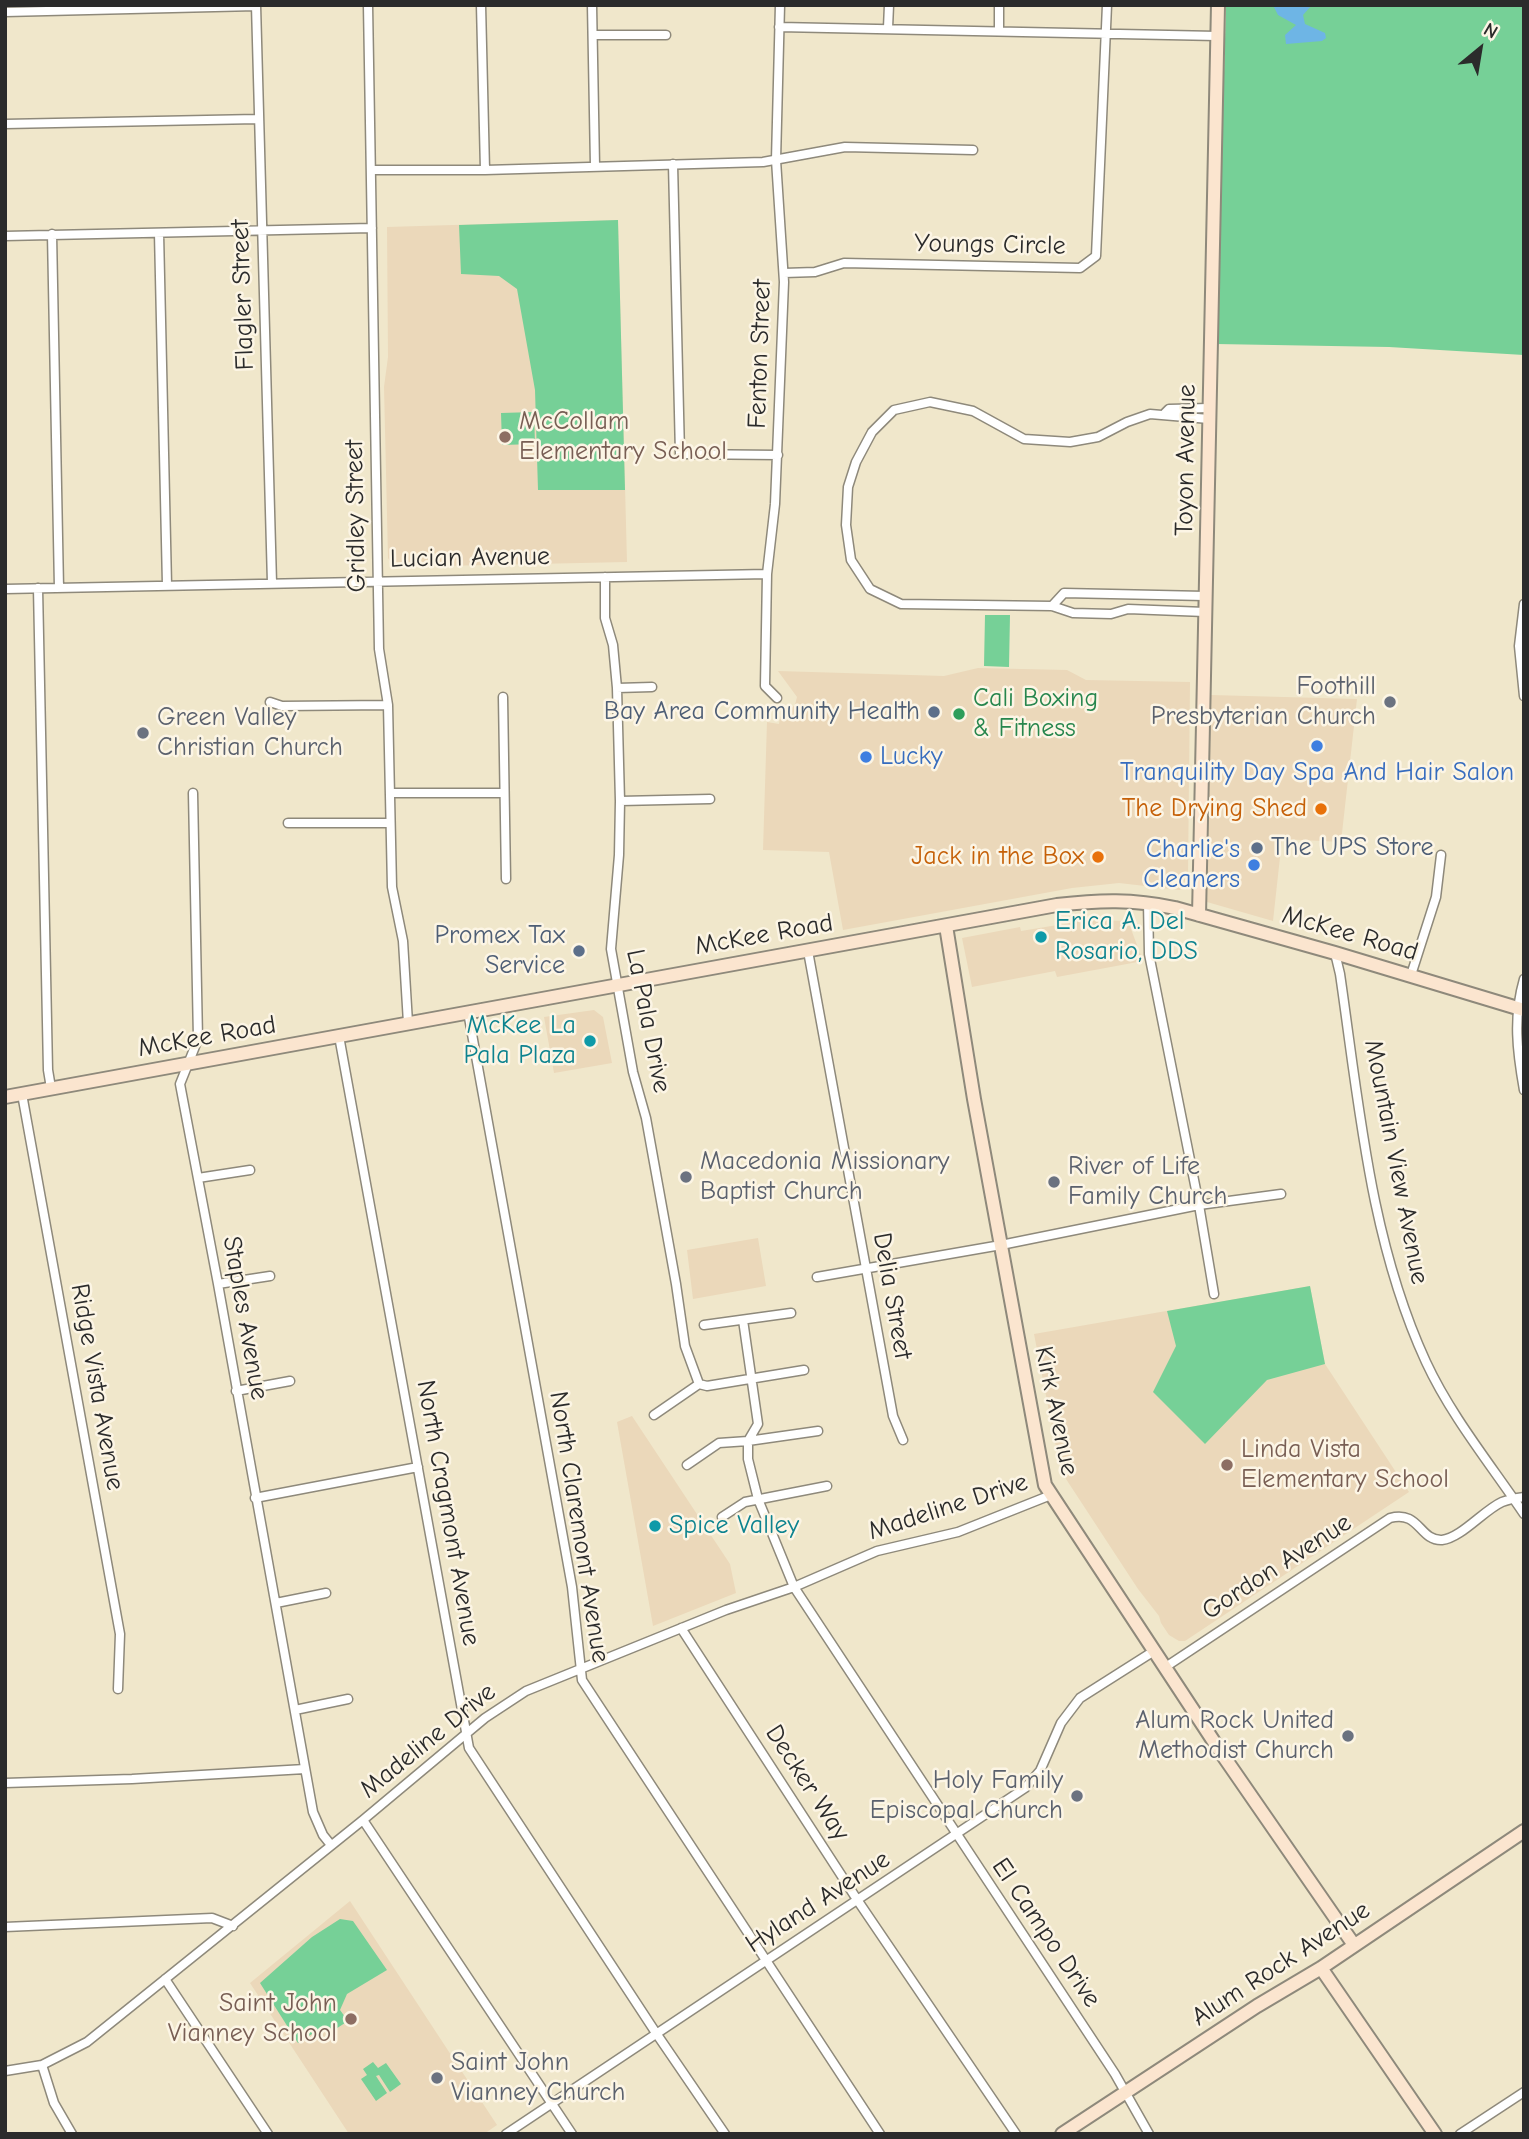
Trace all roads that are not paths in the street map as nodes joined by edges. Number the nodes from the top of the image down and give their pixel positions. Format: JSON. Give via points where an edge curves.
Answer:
{"nodes":[{"id":1,"x":368,"y":5,"type":"edge"},
{"id":2,"x":481,"y":5,"type":"edge"},
{"id":3,"x":592,"y":5,"type":"edge"},
{"id":4,"x":780,"y":5,"type":"edge"},
{"id":5,"x":889,"y":5,"type":"edge"},
{"id":6,"x":999,"y":5,"type":"edge"},
{"id":7,"x":1107,"y":5,"type":"edge"},
{"id":8,"x":1218,"y":5,"type":"edge"},
{"id":9,"x":256,"y":6,"type":"edge"},
{"id":10,"x":5,"y":12,"type":"edge"},
{"id":11,"x":779,"y":27,"type":"junction"},
{"id":12,"x":888,"y":28,"type":"junction"},
{"id":13,"x":999,"y":31,"type":"junction"},
{"id":14,"x":1106,"y":34,"type":"junction"},
{"id":15,"x":593,"y":35,"type":"junction"},
{"id":16,"x":666,"y":35,"type":"dead end"},
{"id":17,"x":1217,"y":36,"type":"junction"},
{"id":18,"x":257,"y":119,"type":"junction"},
{"id":19,"x":5,"y":124,"type":"edge"},
{"id":20,"x":973,"y":150,"type":"dead end"},
{"id":21,"x":776,"y":160,"type":"junction"},
{"id":22,"x":673,"y":164,"type":"junction"},
{"id":23,"x":595,"y":166,"type":"junction"},
{"id":24,"x":372,"y":170,"type":"junction"},
{"id":25,"x":485,"y":170,"type":"junction"},
{"id":26,"x":372,"y":228,"type":"junction"},
{"id":27,"x":263,"y":230,"type":"junction"},
{"id":28,"x":159,"y":233,"type":"junction"},
{"id":29,"x":52,"y":234,"type":"junction"},
{"id":30,"x":5,"y":236,"type":"edge"},
{"id":31,"x":784,"y":273,"type":"junction"},
{"id":32,"x":1209,"y":414,"type":"junction"},
{"id":33,"x":778,"y":455,"type":"junction"},
{"id":34,"x":767,"y":574,"type":"junction"},
{"id":35,"x":605,"y":577,"type":"junction"},
{"id":36,"x":378,"y":581,"type":"junction"},
{"id":37,"x":272,"y":583,"type":"junction"},
{"id":38,"x":167,"y":585,"type":"junction"},
{"id":39,"x":38,"y":588,"type":"junction"},
{"id":40,"x":59,"y":588,"type":"junction"},
{"id":41,"x":5,"y":589,"type":"edge"},
{"id":42,"x":1205,"y":596,"type":"junction"},
{"id":43,"x":1524,"y":604,"type":"edge"},
{"id":44,"x":1052,"y":606,"type":"junction"},
{"id":45,"x":1205,"y":612,"type":"junction"},
{"id":46,"x":652,"y":687,"type":"dead end"},
{"id":47,"x":617,"y":688,"type":"junction"},
{"id":48,"x":1524,"y":696,"type":"edge"},
{"id":49,"x":503,"y":697,"type":"dead end"},
{"id":50,"x":778,"y":698,"type":"dead end"},
{"id":51,"x":270,"y":702,"type":"dead end"},
{"id":52,"x":388,"y":705,"type":"junction"},
{"id":53,"x":193,"y":793,"type":"dead end"},
{"id":54,"x":391,"y":793,"type":"junction"},
{"id":55,"x":504,"y":793,"type":"junction"},
{"id":56,"x":710,"y":799,"type":"dead end"},
{"id":57,"x":620,"y":800,"type":"junction"},
{"id":58,"x":288,"y":823,"type":"dead end"},
{"id":59,"x":390,"y":823,"type":"junction"},
{"id":60,"x":1441,"y":855,"type":"dead end"},
{"id":61,"x":506,"y":879,"type":"dead end"},
{"id":62,"x":1148,"y":902,"type":"junction"},
{"id":63,"x":1199,"y":915,"type":"junction"},
{"id":64,"x":946,"y":926,"type":"junction"},
{"id":65,"x":808,"y":951,"type":"junction"},
{"id":66,"x":1335,"y":953,"type":"junction"},
{"id":67,"x":1411,"y":975,"type":"junction"},
{"id":68,"x":1524,"y":979,"type":"edge"},
{"id":69,"x":618,"y":985,"type":"junction"},
{"id":70,"x":1520,"y":1009,"type":"edge"},
{"id":71,"x":467,"y":1012,"type":"junction"},
{"id":72,"x":408,"y":1023,"type":"junction"},
{"id":73,"x":339,"y":1036,"type":"junction"},
{"id":74,"x":190,"y":1063,"type":"junction"},
{"id":75,"x":51,"y":1088,"type":"junction"},
{"id":76,"x":1524,"y":1090,"type":"edge"},
{"id":77,"x":22,"y":1094,"type":"junction"},
{"id":78,"x":5,"y":1097,"type":"edge"},
{"id":79,"x":250,"y":1170,"type":"dead end"},
{"id":80,"x":198,"y":1178,"type":"junction"},
{"id":81,"x":1281,"y":1195,"type":"dead end"},
{"id":82,"x":1199,"y":1205,"type":"junction"},
{"id":83,"x":1001,"y":1245,"type":"junction"},
{"id":84,"x":866,"y":1269,"type":"junction"},
{"id":85,"x":270,"y":1276,"type":"dead end"},
{"id":86,"x":817,"y":1277,"type":"dead end"},
{"id":87,"x":218,"y":1284,"type":"junction"},
{"id":88,"x":1214,"y":1294,"type":"dead end"},
{"id":89,"x":791,"y":1313,"type":"dead end"},
{"id":90,"x":743,"y":1320,"type":"junction"},
{"id":91,"x":704,"y":1325,"type":"dead end"},
{"id":92,"x":804,"y":1370,"type":"dead end"},
{"id":93,"x":753,"y":1378,"type":"junction"},
{"id":94,"x":290,"y":1381,"type":"dead end"},
{"id":95,"x":699,"y":1384,"type":"junction"},
{"id":96,"x":236,"y":1391,"type":"junction"},
{"id":97,"x":654,"y":1415,"type":"dead end"},
{"id":98,"x":818,"y":1431,"type":"dead end"},
{"id":99,"x":903,"y":1440,"type":"dead end"},
{"id":100,"x":748,"y":1441,"type":"junction"},
{"id":101,"x":687,"y":1465,"type":"dead end"},
{"id":102,"x":418,"y":1467,"type":"junction"},
{"id":103,"x":827,"y":1486,"type":"dead end"},
{"id":104,"x":1051,"y":1495,"type":"junction"},
{"id":105,"x":1524,"y":1497,"type":"edge"},
{"id":106,"x":255,"y":1498,"type":"junction"},
{"id":107,"x":758,"y":1499,"type":"junction"},
{"id":108,"x":1514,"y":1499,"type":"junction"},
{"id":109,"x":1524,"y":1514,"type":"edge"},
{"id":110,"x":722,"y":1517,"type":"dead end"},
{"id":111,"x":794,"y":1587,"type":"junction"},
{"id":112,"x":326,"y":1593,"type":"dead end"},
{"id":113,"x":276,"y":1603,"type":"junction"},
{"id":114,"x":681,"y":1628,"type":"junction"},
{"id":115,"x":1154,"y":1651,"type":"junction"},
{"id":116,"x":581,"y":1667,"type":"junction"},
{"id":117,"x":1164,"y":1668,"type":"junction"},
{"id":118,"x":118,"y":1689,"type":"dead end"},
{"id":119,"x":348,"y":1699,"type":"dead end"},
{"id":120,"x":295,"y":1710,"type":"junction"},
{"id":121,"x":467,"y":1733,"type":"junction"},
{"id":122,"x":305,"y":1769,"type":"junction"},
{"id":123,"x":5,"y":1783,"type":"edge"},
{"id":124,"x":363,"y":1821,"type":"junction"},
{"id":125,"x":1524,"y":1831,"type":"edge"},
{"id":126,"x":956,"y":1836,"type":"junction"},
{"id":127,"x":331,"y":1845,"type":"junction"},
{"id":128,"x":858,"y":1901,"type":"junction"},
{"id":129,"x":233,"y":1926,"type":"junction"},
{"id":130,"x":5,"y":1927,"type":"edge"},
{"id":131,"x":1354,"y":1945,"type":"junction"},
{"id":132,"x":765,"y":1961,"type":"junction"},
{"id":133,"x":1321,"y":1968,"type":"junction"},
{"id":134,"x":165,"y":1979,"type":"junction"},
{"id":135,"x":656,"y":2034,"type":"junction"},
{"id":136,"x":42,"y":2065,"type":"junction"},
{"id":137,"x":5,"y":2071,"type":"edge"},
{"id":138,"x":1125,"y":2092,"type":"junction"},
{"id":139,"x":1524,"y":2092,"type":"edge"},
{"id":140,"x":552,"y":2103,"type":"junction"},
{"id":141,"x":72,"y":2134,"type":"edge"},
{"id":142,"x":268,"y":2134,"type":"edge"},
{"id":143,"x":506,"y":2134,"type":"edge"},
{"id":144,"x":572,"y":2134,"type":"edge"},
{"id":145,"x":725,"y":2134,"type":"edge"},
{"id":146,"x":880,"y":2134,"type":"edge"},
{"id":147,"x":1016,"y":2134,"type":"edge"},
{"id":148,"x":1062,"y":2134,"type":"edge"},
{"id":149,"x":1149,"y":2134,"type":"edge"},
{"id":150,"x":1435,"y":2134,"type":"edge"},
{"id":151,"x":1460,"y":2134,"type":"edge"}],
"edges":[{"from":1,"to":24,"type":"street","name":"Gridley Street"},
{"from":2,"to":25,"type":"street"},
{"from":3,"to":15,"type":"street"},
{"from":4,"to":11,"type":"street","name":"Fenton Street"},
{"from":5,"to":12,"type":"street"},
{"from":6,"to":13,"type":"street"},
{"from":7,"to":14,"type":"street"},
{"from":8,"to":17,"type":"street","name":"Toyon Avenue"},
{"from":9,"to":10,"type":"street"},
{"from":9,"to":18,"type":"street","name":"Flagler Street"},
{"from":11,"to":12,"type":"street"},
{"from":11,"to":21,"type":"street","name":"Fenton Street"},
{"from":12,"to":13,"type":"street"},
{"from":13,"to":14,"type":"street"},
{"from":14,"to":17,"type":"street"},
{"from":14,"to":31,"type":"street","name":"Youngs Circle","via":[[1096,256],[1080,268],[844,264],[816,272]]},
{"from":15,"to":16,"type":"street"},
{"from":15,"to":23,"type":"street"},
{"from":17,"to":32,"type":"street","name":"Toyon Avenue"},
{"from":18,"to":19,"type":"street"},
{"from":18,"to":27,"type":"street","name":"Flagler Street"},
{"from":20,"to":21,"type":"street","via":[[845,147]]},
{"from":21,"to":22,"type":"street"},
{"from":21,"to":31,"type":"street","name":"Fenton Street"},
{"from":22,"to":23,"type":"street"},
{"from":22,"to":33,"type":"street","via":[[680,454]]},
{"from":23,"to":25,"type":"street"},
{"from":24,"to":25,"type":"street"},
{"from":24,"to":26,"type":"street","name":"Gridley Street"},
{"from":26,"to":27,"type":"street"},
{"from":26,"to":36,"type":"street","name":"Gridley Street"},
{"from":27,"to":28,"type":"street"},
{"from":27,"to":37,"type":"street","name":"Flagler Street"},
{"from":28,"to":29,"type":"street"},
{"from":28,"to":38,"type":"street"},
{"from":29,"to":30,"type":"street"},
{"from":29,"to":40,"type":"street"},
{"from":31,"to":33,"type":"street","name":"Fenton Street"},
{"from":32,"to":42,"type":"street","name":"Toyon Avenue"},
{"from":32,"to":44,"type":"street","via":[[1150,414],[1098,437],[1070,442],[1024,439],[973,411],[930,402],[894,410],[873,432],[848,487],[846,525],[851,560],[870,589],[901,604]]},
{"from":33,"to":34,"type":"street","name":"Fenton Street"},
{"from":34,"to":35,"type":"street","name":"Lucian Avenue"},
{"from":34,"to":50,"type":"street","name":"Fenton Street","via":[[765,686]]},
{"from":35,"to":36,"type":"street","name":"Lucian Avenue"},
{"from":35,"to":47,"type":"street","name":"La Pala Drive","via":[[605,618]]},
{"from":36,"to":37,"type":"street","name":"Lucian Avenue"},
{"from":36,"to":52,"type":"street","name":"Gridley Street","via":[[379,649]]},
{"from":37,"to":38,"type":"street","name":"Lucian Avenue"},
{"from":38,"to":40,"type":"street","name":"Lucian Avenue"},
{"from":39,"to":40,"type":"street","name":"Lucian Avenue"},
{"from":39,"to":41,"type":"street","name":"Lucian Avenue"},
{"from":39,"to":75,"type":"street"},
{"from":42,"to":44,"type":"street","via":[[1064,593]]},
{"from":42,"to":45,"type":"street","name":"Toyon Avenue"},
{"from":43,"to":48,"type":"street","via":[[1519,646]]},
{"from":44,"to":45,"type":"street","via":[[1073,613],[1111,614],[1128,609]]},
{"from":45,"to":63,"type":"street","name":"Toyon Avenue"},
{"from":46,"to":47,"type":"street"},
{"from":47,"to":57,"type":"street","name":"La Pala Drive"},
{"from":49,"to":55,"type":"street"},
{"from":51,"to":52,"type":"street","via":[[282,706]]},
{"from":52,"to":54,"type":"street","name":"Gridley Street"},
{"from":53,"to":74,"type":"street","name":"Staples Avenue","via":[[198,1040]]},
{"from":54,"to":55,"type":"street"},
{"from":54,"to":59,"type":"street","name":"Gridley Street"},
{"from":55,"to":61,"type":"street"},
{"from":56,"to":57,"type":"street"},
{"from":57,"to":69,"type":"street","name":"La Pala Drive","via":[[611,949]]},
{"from":58,"to":59,"type":"street"},
{"from":59,"to":72,"type":"street","name":"Gridley Street","via":[[392,887],[403,941]]},
{"from":60,"to":67,"type":"street","via":[[1436,897]]},
{"from":62,"to":63,"type":"street","name":"McKee Road"},
{"from":62,"to":64,"type":"street","name":"McKee Road","via":[[1101,900],[1057,905]]},
{"from":62,"to":82,"type":"street","via":[[1149,954]]},
{"from":63,"to":66,"type":"street","name":"McKee Road"},
{"from":64,"to":65,"type":"street","name":"McKee Road"},
{"from":64,"to":83,"type":"street","name":"Kirk Avenue"},
{"from":65,"to":69,"type":"street","name":"McKee Road"},
{"from":65,"to":84,"type":"street","name":"Delia Street"},
{"from":66,"to":67,"type":"street","name":"McKee Road"},
{"from":66,"to":108,"type":"street","name":"Mountain View Avenue","via":[[1388,1261],[1427,1364]]},
{"from":67,"to":70,"type":"street","name":"McKee Road"},
{"from":68,"to":70,"type":"street"},
{"from":69,"to":71,"type":"street","name":"McKee Road"},
{"from":69,"to":95,"type":"street","name":"La Pala Drive","via":[[685,1346]]},
{"from":70,"to":76,"type":"street","via":[[1517,1053]]},
{"from":71,"to":72,"type":"street","name":"McKee Road"},
{"from":71,"to":116,"type":"street","name":"North Claremont Avenue","via":[[572,1587]]},
{"from":72,"to":73,"type":"street","name":"McKee Road"},
{"from":73,"to":74,"type":"street","name":"McKee Road"},
{"from":73,"to":102,"type":"street","name":"North Cragmont Avenue"},
{"from":74,"to":75,"type":"street","name":"McKee Road"},
{"from":74,"to":80,"type":"street","name":"Staples Avenue","via":[[180,1084]]},
{"from":75,"to":77,"type":"street","name":"McKee Road"},
{"from":77,"to":78,"type":"street","name":"McKee Road"},
{"from":77,"to":118,"type":"street","name":"Ridge Vista Avenue","via":[[120,1634]]},
{"from":79,"to":80,"type":"street"},
{"from":80,"to":87,"type":"street","name":"Staples Avenue"},
{"from":81,"to":82,"type":"street"},
{"from":82,"to":83,"type":"street"},
{"from":82,"to":88,"type":"street"},
{"from":83,"to":84,"type":"street"},
{"from":83,"to":104,"type":"street","name":"Kirk Avenue","via":[[1040,1467]]},
{"from":84,"to":86,"type":"street"},
{"from":84,"to":99,"type":"street","name":"Delia Street","via":[[893,1416]]},
{"from":85,"to":87,"type":"street"},
{"from":87,"to":96,"type":"street","name":"Staples Avenue"},
{"from":89,"to":90,"type":"street"},
{"from":90,"to":91,"type":"street"},
{"from":90,"to":93,"type":"street"},
{"from":92,"to":93,"type":"street"},
{"from":93,"to":95,"type":"street"},
{"from":93,"to":100,"type":"street","via":[[758,1424]]},
{"from":94,"to":96,"type":"street"},
{"from":95,"to":97,"type":"street"},
{"from":96,"to":106,"type":"street","name":"Staples Avenue"},
{"from":98,"to":100,"type":"street"},
{"from":100,"to":101,"type":"street","via":[[719,1443]]},
{"from":100,"to":107,"type":"street","name":"El Campo Drive"},
{"from":102,"to":106,"type":"street"},
{"from":102,"to":121,"type":"street","name":"North Cragmont Avenue"},
{"from":103,"to":107,"type":"street"},
{"from":104,"to":111,"type":"street","name":"Madeline Drive","via":[[958,1532],[877,1551]]},
{"from":104,"to":115,"type":"street","name":"Kirk Avenue"},
{"from":105,"to":108,"type":"street","name":"Gordon Avenue"},
{"from":106,"to":113,"type":"street","name":"Staples Avenue"},
{"from":107,"to":110,"type":"street"},
{"from":107,"to":111,"type":"street","name":"El Campo Drive"},
{"from":108,"to":109,"type":"street","name":"Mountain View Avenue"},
{"from":108,"to":117,"type":"street","name":"Gordon Avenue","via":[[1447,1539],[1432,1538],[1411,1519],[1391,1518]]},
{"from":111,"to":114,"type":"street","name":"Madeline Drive"},
{"from":111,"to":126,"type":"street","name":"El Campo Drive"},
{"from":112,"to":113,"type":"street"},
{"from":113,"to":120,"type":"street","name":"Staples Avenue"},
{"from":114,"to":116,"type":"street","name":"Madeline Drive"},
{"from":114,"to":128,"type":"street","name":"Decker Way"},
{"from":115,"to":117,"type":"street","name":"Kirk Avenue"},
{"from":115,"to":126,"type":"street","name":"Hyland Avenue","via":[[1080,1698],[1061,1723],[1040,1771],[1025,1788]]},
{"from":116,"to":121,"type":"street","name":"Madeline Drive","via":[[526,1691]]},
{"from":116,"to":132,"type":"street","name":"North Claremont Avenue","via":[[582,1681]]},
{"from":117,"to":131,"type":"street","name":"Kirk Avenue"},
{"from":119,"to":120,"type":"street"},
{"from":120,"to":122,"type":"street","name":"Staples Avenue"},
{"from":121,"to":124,"type":"street","name":"Madeline Drive"},
{"from":121,"to":135,"type":"street","name":"North Cragmont Avenue","via":[[469,1748]]},
{"from":122,"to":123,"type":"street"},
{"from":122,"to":127,"type":"street","name":"Staples Avenue","via":[[313,1812]]},
{"from":124,"to":127,"type":"street","name":"Madeline Drive"},
{"from":124,"to":140,"type":"street"},
{"from":125,"to":131,"type":"street","name":"Alum Rock Avenue"},
{"from":126,"to":128,"type":"street","name":"Hyland Avenue"},
{"from":126,"to":138,"type":"street","name":"El Campo Drive"},
{"from":127,"to":129,"type":"street","name":"Madeline Drive"},
{"from":128,"to":132,"type":"street","name":"Hyland Avenue"},
{"from":128,"to":147,"type":"street","name":"Decker Way"},
{"from":129,"to":130,"type":"street","via":[[212,1919]]},
{"from":129,"to":134,"type":"street","name":"Madeline Drive"},
{"from":131,"to":133,"type":"street","name":"Alum Rock Avenue"},
{"from":132,"to":135,"type":"street","name":"Hyland Avenue"},
{"from":132,"to":146,"type":"street","name":"North Claremont Avenue"},
{"from":133,"to":138,"type":"street","name":"Alum Rock Avenue"},
{"from":133,"to":150,"type":"street"},
{"from":134,"to":136,"type":"street","name":"Madeline Drive","via":[[88,2042]]},
{"from":134,"to":142,"type":"street"},
{"from":135,"to":140,"type":"street","name":"Hyland Avenue"},
{"from":135,"to":145,"type":"street","name":"North Cragmont Avenue"},
{"from":136,"to":137,"type":"street","name":"Madeline Drive"},
{"from":136,"to":141,"type":"street","via":[[54,2103]]},
{"from":138,"to":148,"type":"street","name":"Alum Rock Avenue"},
{"from":138,"to":149,"type":"street","name":"El Campo Drive"},
{"from":139,"to":151,"type":"street"},
{"from":140,"to":143,"type":"street","name":"Hyland Avenue"},
{"from":140,"to":144,"type":"street"}]}
